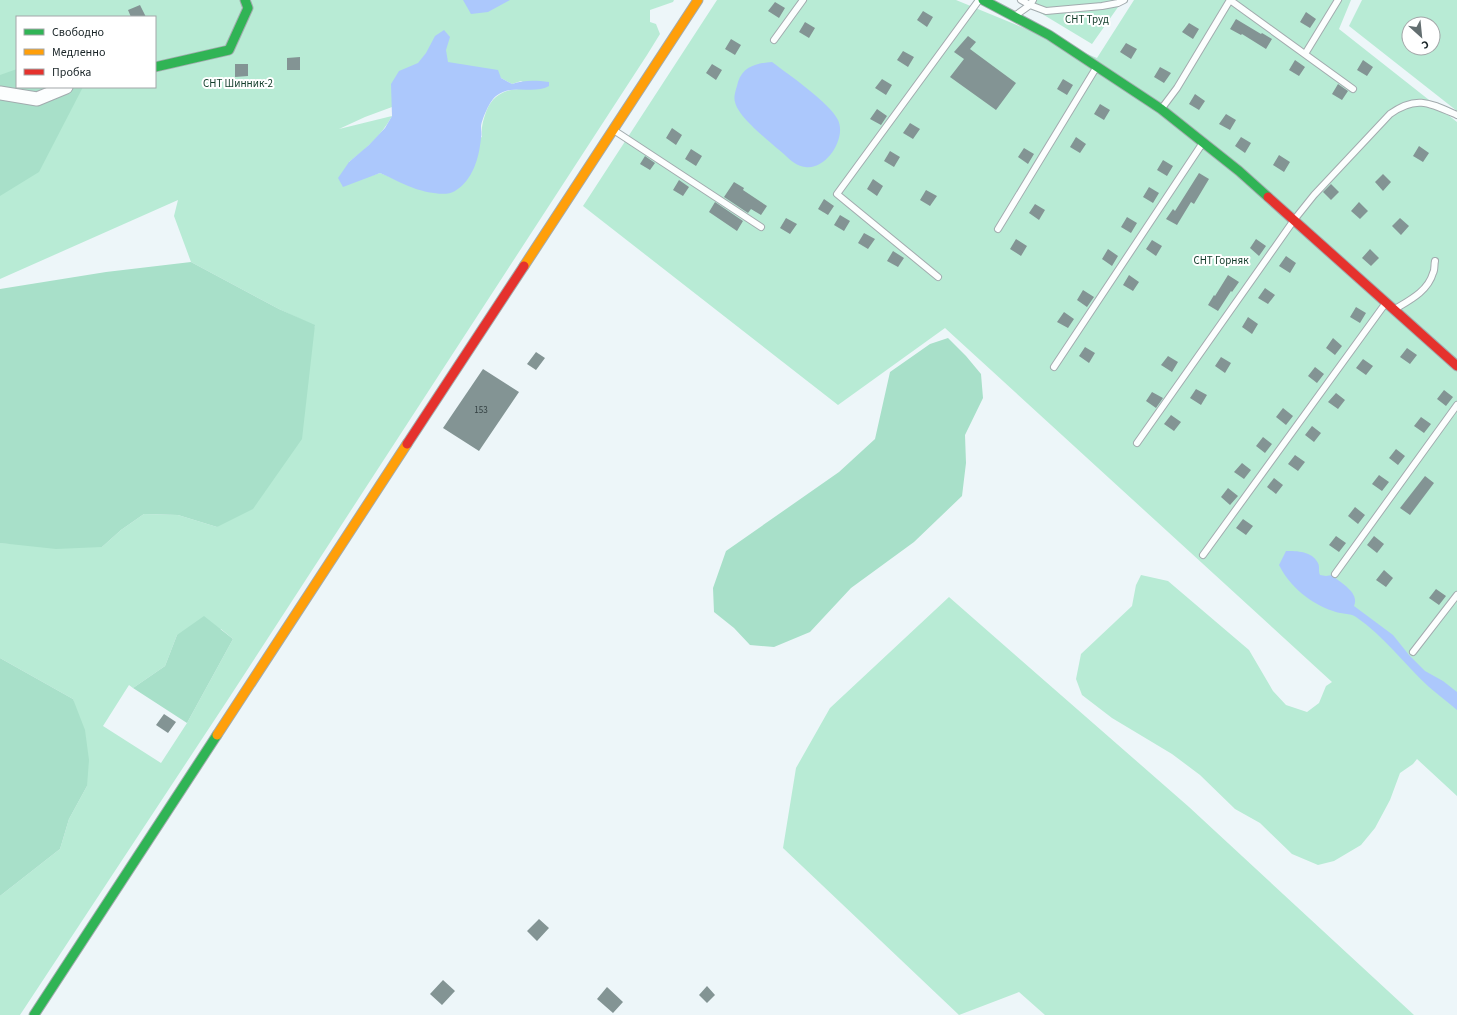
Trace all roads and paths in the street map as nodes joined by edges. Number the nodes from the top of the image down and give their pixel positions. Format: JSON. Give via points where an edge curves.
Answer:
{"nodes":[{"id":1,"x":245,"y":0,"type":"edge"},
{"id":2,"x":698,"y":0,"type":"edge"},
{"id":3,"x":803,"y":0,"type":"edge"},
{"id":4,"x":979,"y":0,"type":"edge"},
{"id":5,"x":983,"y":0,"type":"edge"},
{"id":6,"x":1021,"y":0,"type":"edge"},
{"id":7,"x":1124,"y":0,"type":"edge"},
{"id":8,"x":1230,"y":0,"type":"edge"},
{"id":9,"x":1338,"y":0,"type":"edge"},
{"id":10,"x":1032,"y":3,"type":"edge"},
{"id":11,"x":1013,"y":17,"type":"junction"},
{"id":12,"x":774,"y":40,"type":"dead end"},
{"id":13,"x":1305,"y":54,"type":"junction"},
{"id":14,"x":1097,"y":66,"type":"junction"},
{"id":15,"x":156,"y":67,"type":"edge"},
{"id":16,"x":64,"y":88,"type":"edge"},
{"id":17,"x":1353,"y":89,"type":"dead end"},
{"id":18,"x":0,"y":93,"type":"edge"},
{"id":19,"x":1161,"y":109,"type":"junction"},
{"id":20,"x":1457,"y":115,"type":"edge"},
{"id":21,"x":613,"y":130,"type":"junction"},
{"id":22,"x":1203,"y":142,"type":"junction"},
{"id":23,"x":1294,"y":220,"type":"junction"},
{"id":24,"x":761,"y":227,"type":"dead end"},
{"id":25,"x":998,"y":229,"type":"dead end"},
{"id":26,"x":1435,"y":261,"type":"dead end"},
{"id":27,"x":938,"y":277,"type":"dead end"},
{"id":28,"x":1386,"y":303,"type":"junction"},
{"id":29,"x":1394,"y":309,"type":"junction"},
{"id":30,"x":1457,"y":366,"type":"edge"},
{"id":31,"x":1054,"y":367,"type":"dead end"},
{"id":32,"x":1457,"y":405,"type":"edge"},
{"id":33,"x":1137,"y":443,"type":"dead end"},
{"id":34,"x":1203,"y":555,"type":"dead end"},
{"id":35,"x":1335,"y":574,"type":"dead end"},
{"id":36,"x":1457,"y":595,"type":"edge"},
{"id":37,"x":1413,"y":652,"type":"dead end"},
{"id":38,"x":34,"y":1015,"type":"edge"}],
"edges":[{"from":1,"to":15,"type":"street","via":[[248,8],[229,50]]},
{"from":2,"to":21,"type":"street"},
{"from":3,"to":12,"type":"lane"},
{"from":4,"to":27,"type":"lane","via":[[837,194]]},
{"from":5,"to":11,"type":"street"},
{"from":6,"to":10,"type":"lane"},
{"from":7,"to":10,"type":"lane","via":[[1102,6],[1046,11]]},
{"from":8,"to":13,"type":"lane"},
{"from":8,"to":19,"type":"lane","via":[[1177,88]]},
{"from":9,"to":13,"type":"lane"},
{"from":10,"to":11,"type":"lane"},
{"from":11,"to":14,"type":"street","via":[[1049,35]]},
{"from":13,"to":17,"type":"lane"},
{"from":14,"to":19,"type":"street"},
{"from":14,"to":25,"type":"lane"},
{"from":16,"to":18,"type":"street","via":[[37,99]]},
{"from":19,"to":22,"type":"street"},
{"from":20,"to":23,"type":"lane","via":[[1428,103],[1414,102],[1390,114]]},
{"from":21,"to":24,"type":"lane"},
{"from":21,"to":38,"type":"street"},
{"from":22,"to":23,"type":"street"},
{"from":22,"to":31,"type":"lane"},
{"from":23,"to":28,"type":"street"},
{"from":23,"to":33,"type":"lane"},
{"from":26,"to":29,"type":"lane","via":[[1433,274],[1427,286],[1413,299]]},
{"from":28,"to":29,"type":"street"},
{"from":28,"to":34,"type":"lane"},
{"from":29,"to":30,"type":"street"},
{"from":32,"to":35,"type":"lane"},
{"from":36,"to":37,"type":"lane"}]}
